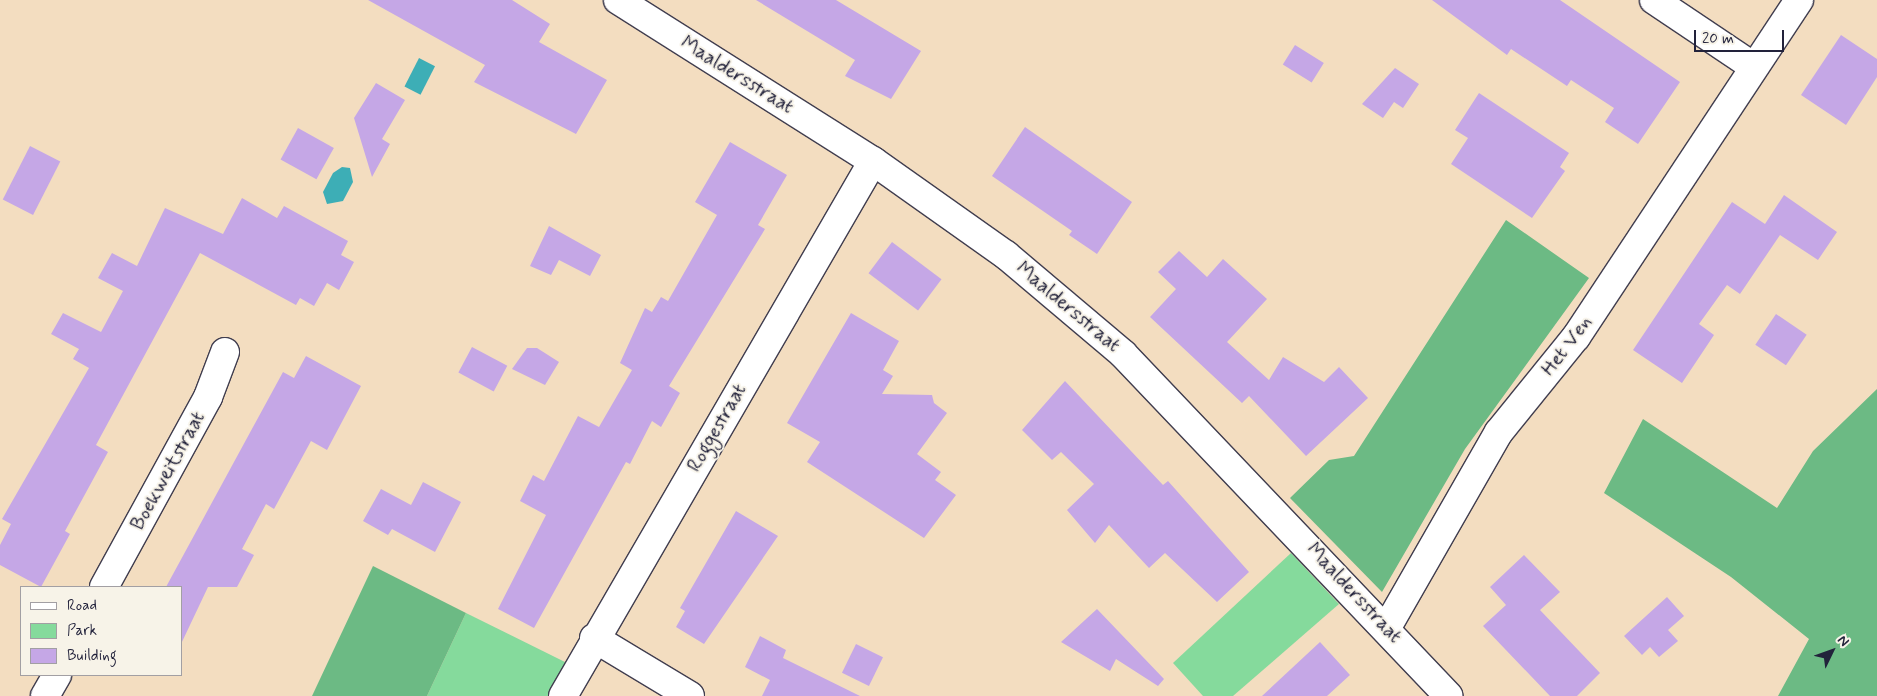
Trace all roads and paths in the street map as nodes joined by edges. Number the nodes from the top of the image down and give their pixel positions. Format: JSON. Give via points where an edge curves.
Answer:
{"nodes":[{"id":1,"x":618,"y":0,"type":"edge"},
{"id":2,"x":1654,"y":0,"type":"edge"},
{"id":3,"x":1800,"y":0,"type":"edge"},
{"id":4,"x":1754,"y":67,"type":"junction"},
{"id":5,"x":873,"y":161,"type":"junction"},
{"id":6,"x":224,"y":352,"type":"dead end"},
{"id":7,"x":105,"y":586,"type":"edge"},
{"id":8,"x":1386,"y":629,"type":"junction"},
{"id":9,"x":594,"y":638,"type":"junction"},
{"id":10,"x":56,"y":676,"type":"edge"},
{"id":11,"x":45,"y":696,"type":"edge"},
{"id":12,"x":563,"y":696,"type":"edge"},
{"id":13,"x":690,"y":696,"type":"edge"},
{"id":14,"x":1449,"y":696,"type":"edge"}],
"edges":[{"from":1,"to":5,"type":"street","name":"Maaldersstraat"},
{"from":2,"to":4,"type":"street"},
{"from":3,"to":4,"type":"street","name":"Het Ven"},
{"from":4,"to":8,"type":"street","name":"Het Ven","via":[[1576,337],[1500,432]]},
{"from":5,"to":8,"type":"street","name":"Maaldersstraat","via":[[1006,255],[1124,354]]},
{"from":5,"to":9,"type":"street","name":"Roggestraat"},
{"from":6,"to":7,"type":"street","name":"Boekweitstraat","via":[[208,397]]},
{"from":8,"to":14,"type":"street","name":"Maaldersstraat"},
{"from":9,"to":12,"type":"street","name":"Roggestraat"},
{"from":9,"to":13,"type":"street"},
{"from":10,"to":11,"type":"street"}]}
